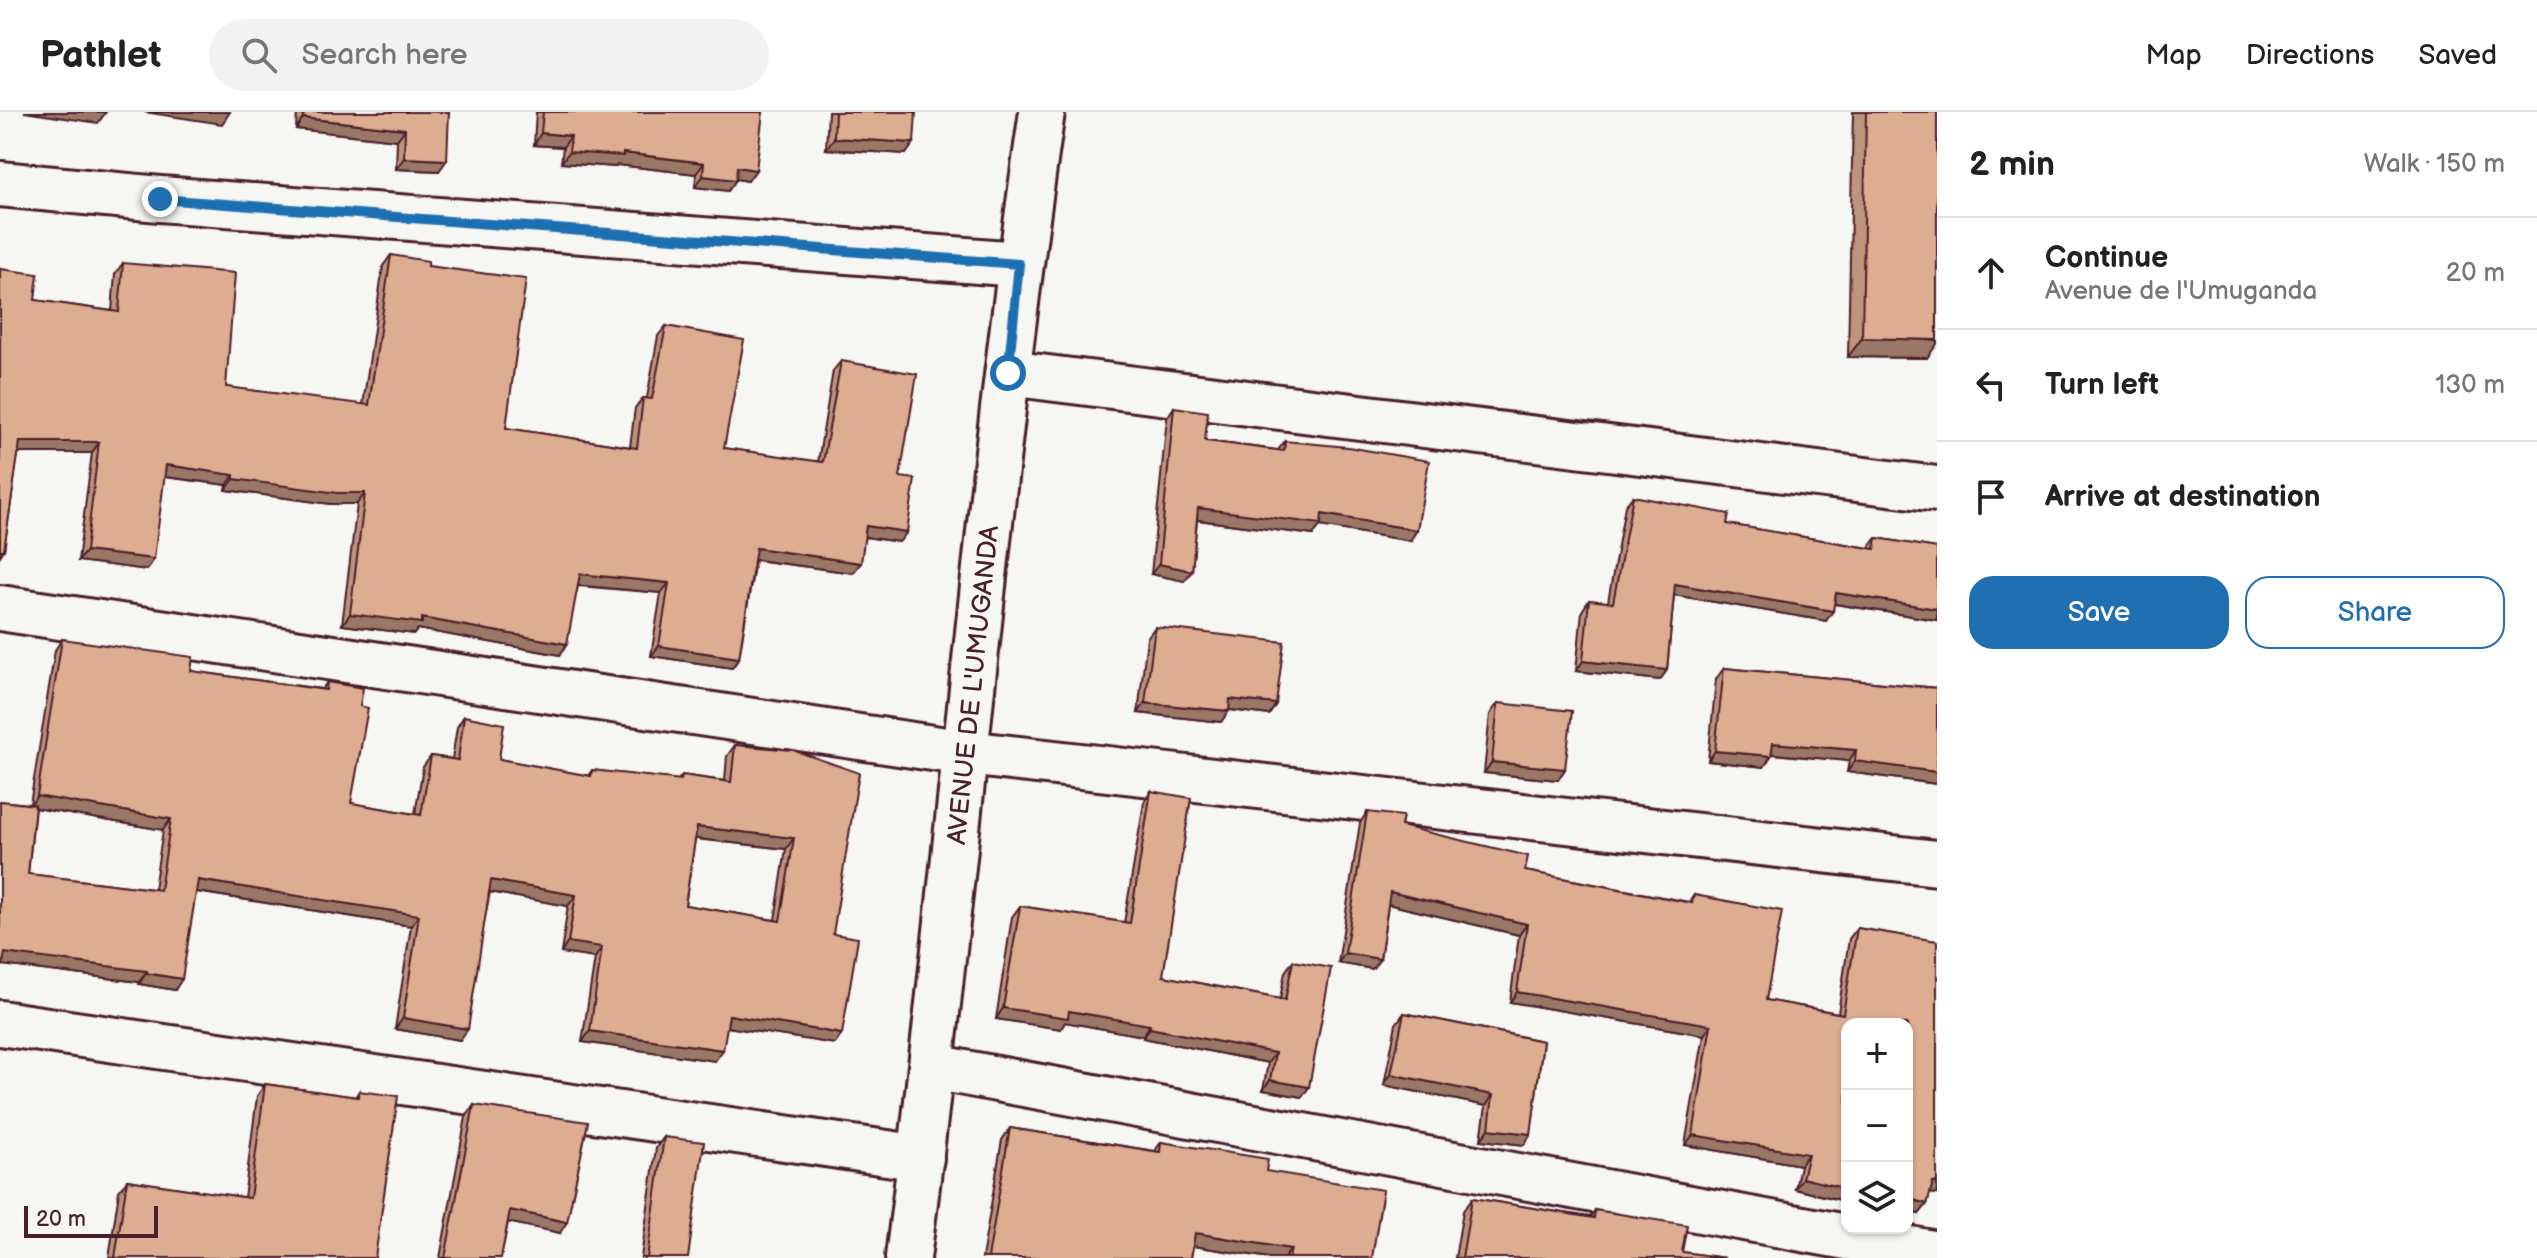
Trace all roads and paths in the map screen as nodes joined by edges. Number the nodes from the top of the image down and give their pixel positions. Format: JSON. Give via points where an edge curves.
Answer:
{"nodes":[{"id":1,"x":1042,"y":112,"type":"edge"},
{"id":2,"x":0,"y":184,"type":"edge"},
{"id":3,"x":1019,"y":264,"type":"junction"},
{"id":4,"x":1008,"y":373,"type":"junction"},
{"id":5,"x":1937,"y":489,"type":"edge"},
{"id":6,"x":0,"y":608,"type":"edge"},
{"id":7,"x":966,"y":753,"type":"junction"},
{"id":8,"x":1937,"y":863,"type":"edge"},
{"id":9,"x":0,"y":1023,"type":"edge"},
{"id":10,"x":933,"y":1067,"type":"junction"},
{"id":11,"x":921,"y":1158,"type":"junction"},
{"id":12,"x":1937,"y":1254,"type":"edge"},
{"id":13,"x":908,"y":1258,"type":"edge"}],
"edges":[{"from":1,"to":3,"type":"street","name":"AVENUE DE L'UMUGANDA"},
{"from":2,"to":3,"type":"street"},
{"from":3,"to":4,"type":"street","name":"AVENUE DE L'UMUGANDA"},
{"from":4,"to":5,"type":"street"},
{"from":4,"to":7,"type":"street","name":"AVENUE DE L'UMUGANDA"},
{"from":6,"to":7,"type":"street"},
{"from":7,"to":8,"type":"street"},
{"from":7,"to":10,"type":"street","name":"AVENUE DE L'UMUGANDA"},
{"from":9,"to":11,"type":"street"},
{"from":10,"to":11,"type":"street","name":"AVENUE DE L'UMUGANDA"},
{"from":10,"to":12,"type":"street"},
{"from":11,"to":13,"type":"street","name":"AVENUE DE L'UMUGANDA"}]}
